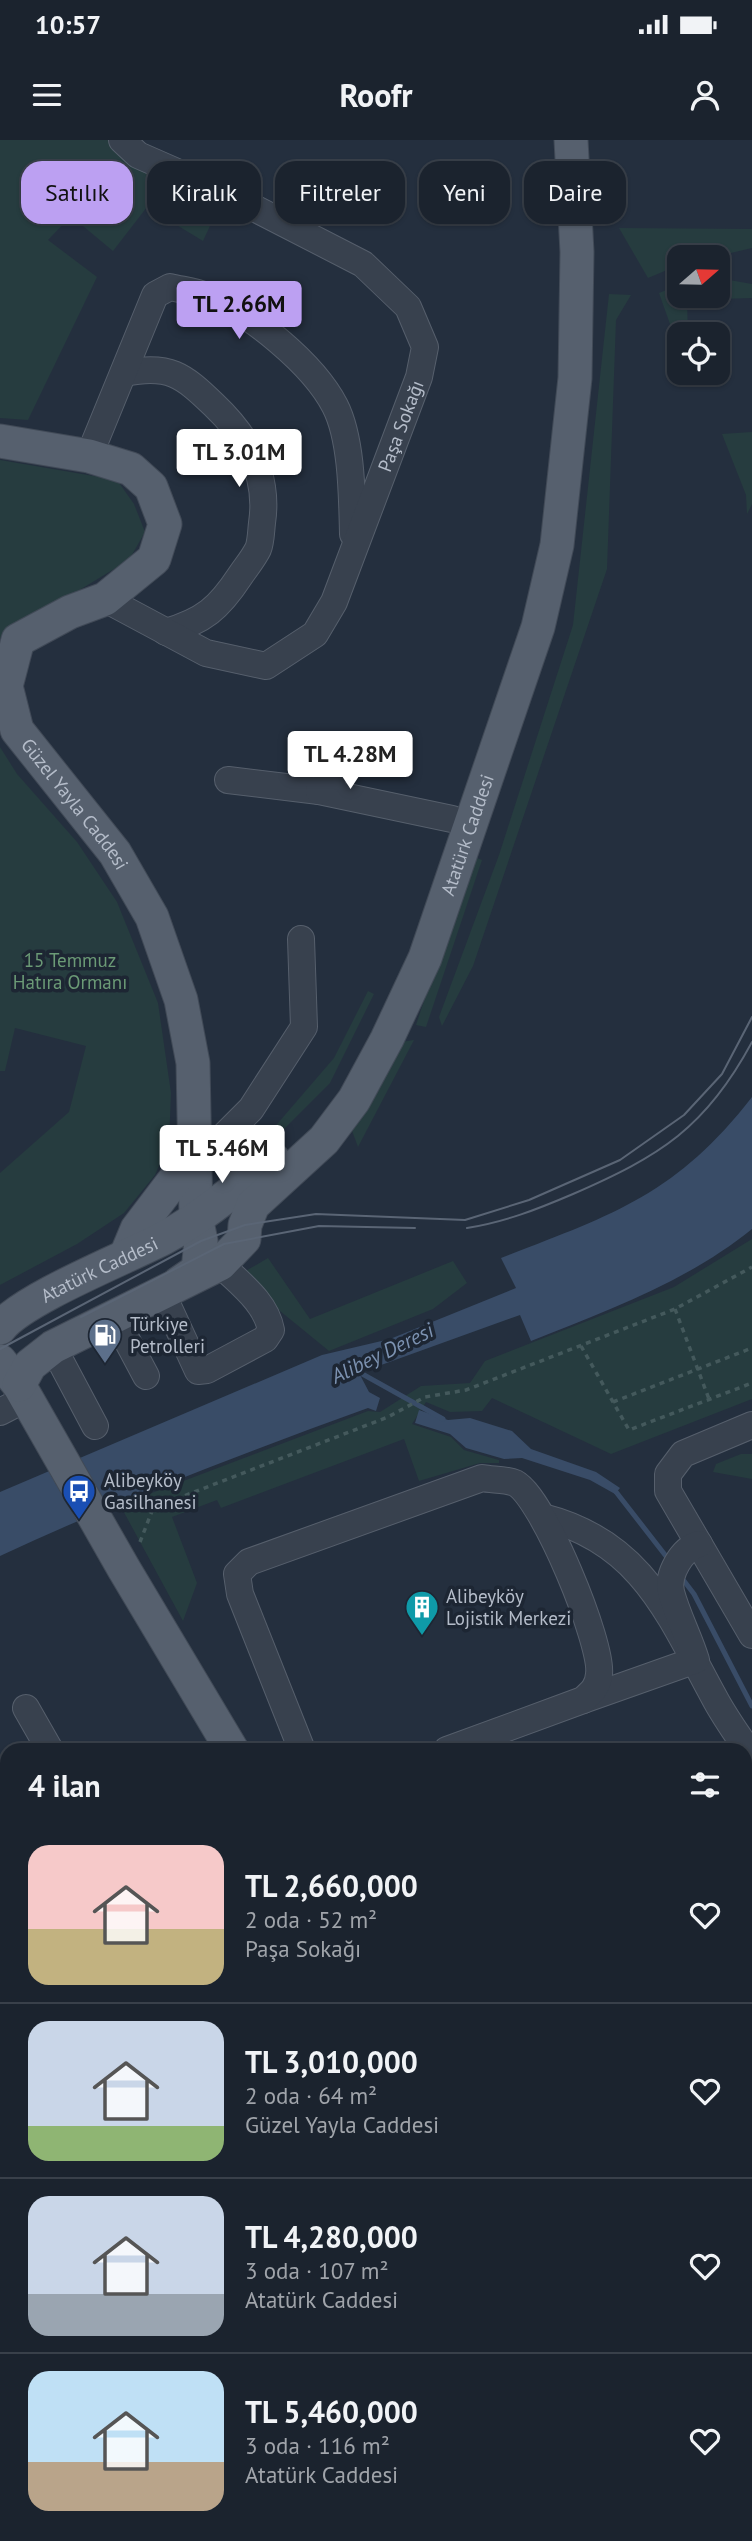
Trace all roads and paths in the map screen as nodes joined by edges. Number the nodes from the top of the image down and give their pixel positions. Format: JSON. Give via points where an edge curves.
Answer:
{"nodes":[{"id":1,"x":122,"y":140,"type":"edge"},
{"id":2,"x":551,"y":140,"type":"edge"},
{"id":3,"x":571,"y":140,"type":"edge"},
{"id":4,"x":125,"y":373,"type":"junction"},
{"id":5,"x":0,"y":441,"type":"edge"},
{"id":6,"x":89,"y":456,"type":"junction"},
{"id":7,"x":354,"y":546,"type":"junction"},
{"id":8,"x":105,"y":600,"type":"junction"},
{"id":9,"x":166,"y":632,"type":"junction"},
{"id":10,"x":9,"y":646,"type":"edge"},
{"id":11,"x":349,"y":760,"type":"dead end"},
{"id":12,"x":228,"y":780,"type":"dead end"},
{"id":13,"x":319,"y":791,"type":"junction"},
{"id":14,"x":452,"y":819,"type":"junction"},
{"id":15,"x":301,"y":939,"type":"dead end"},
{"id":16,"x":194,"y":1154,"type":"junction"},
{"id":17,"x":196,"y":1217,"type":"junction"},
{"id":18,"x":127,"y":1253,"type":"junction"},
{"id":19,"x":219,"y":1264,"type":"junction"},
{"id":20,"x":752,"y":1267,"type":"edge"},
{"id":21,"x":168,"y":1290,"type":"junction"},
{"id":22,"x":33,"y":1304,"type":"junction"},
{"id":23,"x":676,"y":1309,"type":"junction"},
{"id":24,"x":0,"y":1313,"type":"edge"},
{"id":25,"x":114,"y":1316,"type":"junction"},
{"id":26,"x":0,"y":1328,"type":"edge"},
{"id":27,"x":580,"y":1345,"type":"junction"},
{"id":28,"x":752,"y":1348,"type":"edge"},
{"id":29,"x":0,"y":1352,"type":"edge"},
{"id":30,"x":46,"y":1352,"type":"junction"},
{"id":31,"x":698,"y":1369,"type":"junction"},
{"id":32,"x":146,"y":1376,"type":"dead end"},
{"id":33,"x":752,"y":1383,"type":"edge"},
{"id":34,"x":12,"y":1389,"type":"edge"},
{"id":35,"x":709,"y":1399,"type":"junction"},
{"id":36,"x":612,"y":1402,"type":"junction"},
{"id":37,"x":752,"y":1425,"type":"edge"},
{"id":38,"x":95,"y":1426,"type":"dead end"},
{"id":39,"x":542,"y":1517,"type":"junction"},
{"id":40,"x":140,"y":1542,"type":"dead end"},
{"id":41,"x":690,"y":1550,"type":"junction"},
{"id":42,"x":752,"y":1635,"type":"edge"},
{"id":43,"x":696,"y":1660,"type":"junction"},
{"id":44,"x":583,"y":1700,"type":"junction"},
{"id":45,"x":26,"y":1708,"type":"dead end"},
{"id":46,"x":496,"y":1741,"type":"edge"},
{"id":47,"x":46,"y":1743,"type":"edge"},
{"id":48,"x":228,"y":1743,"type":"edge"},
{"id":49,"x":299,"y":1743,"type":"edge"},
{"id":50,"x":743,"y":1743,"type":"edge"}],
"edges":[{"from":1,"to":7,"type":"street","name":"Paşa Sokağı","via":[[138,155],[227,194],[363,264],[408,307],[425,347],[419,377]]},
{"from":2,"to":14,"type":"main road","name":"Atatürk Caddesi","via":[[559,309],[545,490],[535,554],[509,656]]},
{"from":3,"to":19,"type":"main road","name":"Atatürk Caddesi","via":[[577,264],[575,378],[557,545],[538,627],[425,958],[382,1049],[354,1100],[324,1140],[253,1206],[244,1239]]},
{"from":4,"to":6,"type":"street"},
{"from":4,"to":7,"type":"street","via":[[155,295],[170,287],[207,296],[246,316],[309,369],[336,407],[351,493]]},
{"from":4,"to":9,"type":"street","via":[[168,370],[197,389],[234,424],[257,462],[265,501],[259,548],[223,602],[194,624]]},
{"from":5,"to":6,"type":"main road","name":"Güzel Yayla Caddesi"},
{"from":6,"to":8,"type":"main road","name":"Güzel Yayla Caddesi","via":[[131,468],[151,487],[165,524],[154,559]]},
{"from":7,"to":9,"type":"street","name":"Paşa Sokağı","via":[[334,602],[315,634],[267,666],[206,653]]},
{"from":8,"to":9,"type":"street","name":"Paşa Sokağı"},
{"from":8,"to":10,"type":"main road","name":"Güzel Yayla Caddesi","via":[[71,612]]},
{"from":10,"to":16,"type":"main road","name":"Güzel Yayla Caddesi","via":[[6,686],[17,730],[115,853],[152,917],[181,1000],[193,1063]]},
{"from":11,"to":13,"type":"street"},
{"from":12,"to":13,"type":"street"},
{"from":13,"to":14,"type":"street"},
{"from":14,"to":17,"type":"main road","name":"Atatürk Caddesi","via":[[402,959],[346,1078],[317,1118],[282,1152]]},
{"from":15,"to":16,"type":"street","via":[[304,1027],[251,1109],[214,1146]]},
{"from":16,"to":17,"type":"main road","name":"Güzel Yayla Caddesi"},
{"from":16,"to":18,"type":"main road","via":[[137,1229]]},
{"from":17,"to":18,"type":"main road","name":"Atatürk Caddesi","via":[[166,1237]]},
{"from":17,"to":21,"type":"main road","name":"Güzel Yayla Caddesi","via":[[201,1241],[198,1270]]},
{"from":18,"to":22,"type":"main road","name":"Atatürk Caddesi"},
{"from":19,"to":21,"type":"main road","name":"Atatürk Caddesi"},
{"from":19,"to":21,"type":"street","via":[[256,1298],[271,1330],[265,1339],[207,1370],[198,1371],[191,1360]]},
{"from":20,"to":23,"type":"path"},
{"from":21,"to":25,"type":"main road","name":"Atatürk Caddesi"},
{"from":22,"to":24,"type":"main road","name":"Atatürk Caddesi"},
{"from":22,"to":26,"type":"main road","name":"Atatürk Caddesi"},
{"from":23,"to":27,"type":"path"},
{"from":23,"to":31,"type":"path"},
{"from":25,"to":30,"type":"main road","name":"Atatürk Caddesi"},
{"from":25,"to":32,"type":"street"},
{"from":27,"to":36,"type":"path"},
{"from":27,"to":40,"type":"path","via":[[466,1390],[425,1397],[388,1416],[158,1506]]},
{"from":28,"to":31,"type":"path"},
{"from":29,"to":30,"type":"main road"},
{"from":30,"to":34,"type":"main road","name":"Atatürk Caddesi"},
{"from":30,"to":38,"type":"street"},
{"from":31,"to":35,"type":"path"},
{"from":31,"to":36,"type":"path"},
{"from":33,"to":35,"type":"path"},
{"from":34,"to":48,"type":"main road"},
{"from":35,"to":36,"type":"path","via":[[629,1430]]},
{"from":37,"to":41,"type":"street","via":[[683,1454],[668,1474],[668,1491]]},
{"from":39,"to":43,"type":"street","via":[[568,1523],[604,1541],[642,1574]]},
{"from":39,"to":44,"type":"street","via":[[574,1587],[598,1656],[596,1687]]},
{"from":39,"to":49,"type":"street","via":[[533,1500],[515,1483],[482,1478],[249,1562],[237,1574],[240,1594]]},
{"from":41,"to":42,"type":"street"},
{"from":41,"to":43,"type":"street","via":[[670,1589]]},
{"from":43,"to":44,"type":"street"},
{"from":43,"to":50,"type":"street"},
{"from":44,"to":46,"type":"street"},
{"from":45,"to":47,"type":"street"}]}
